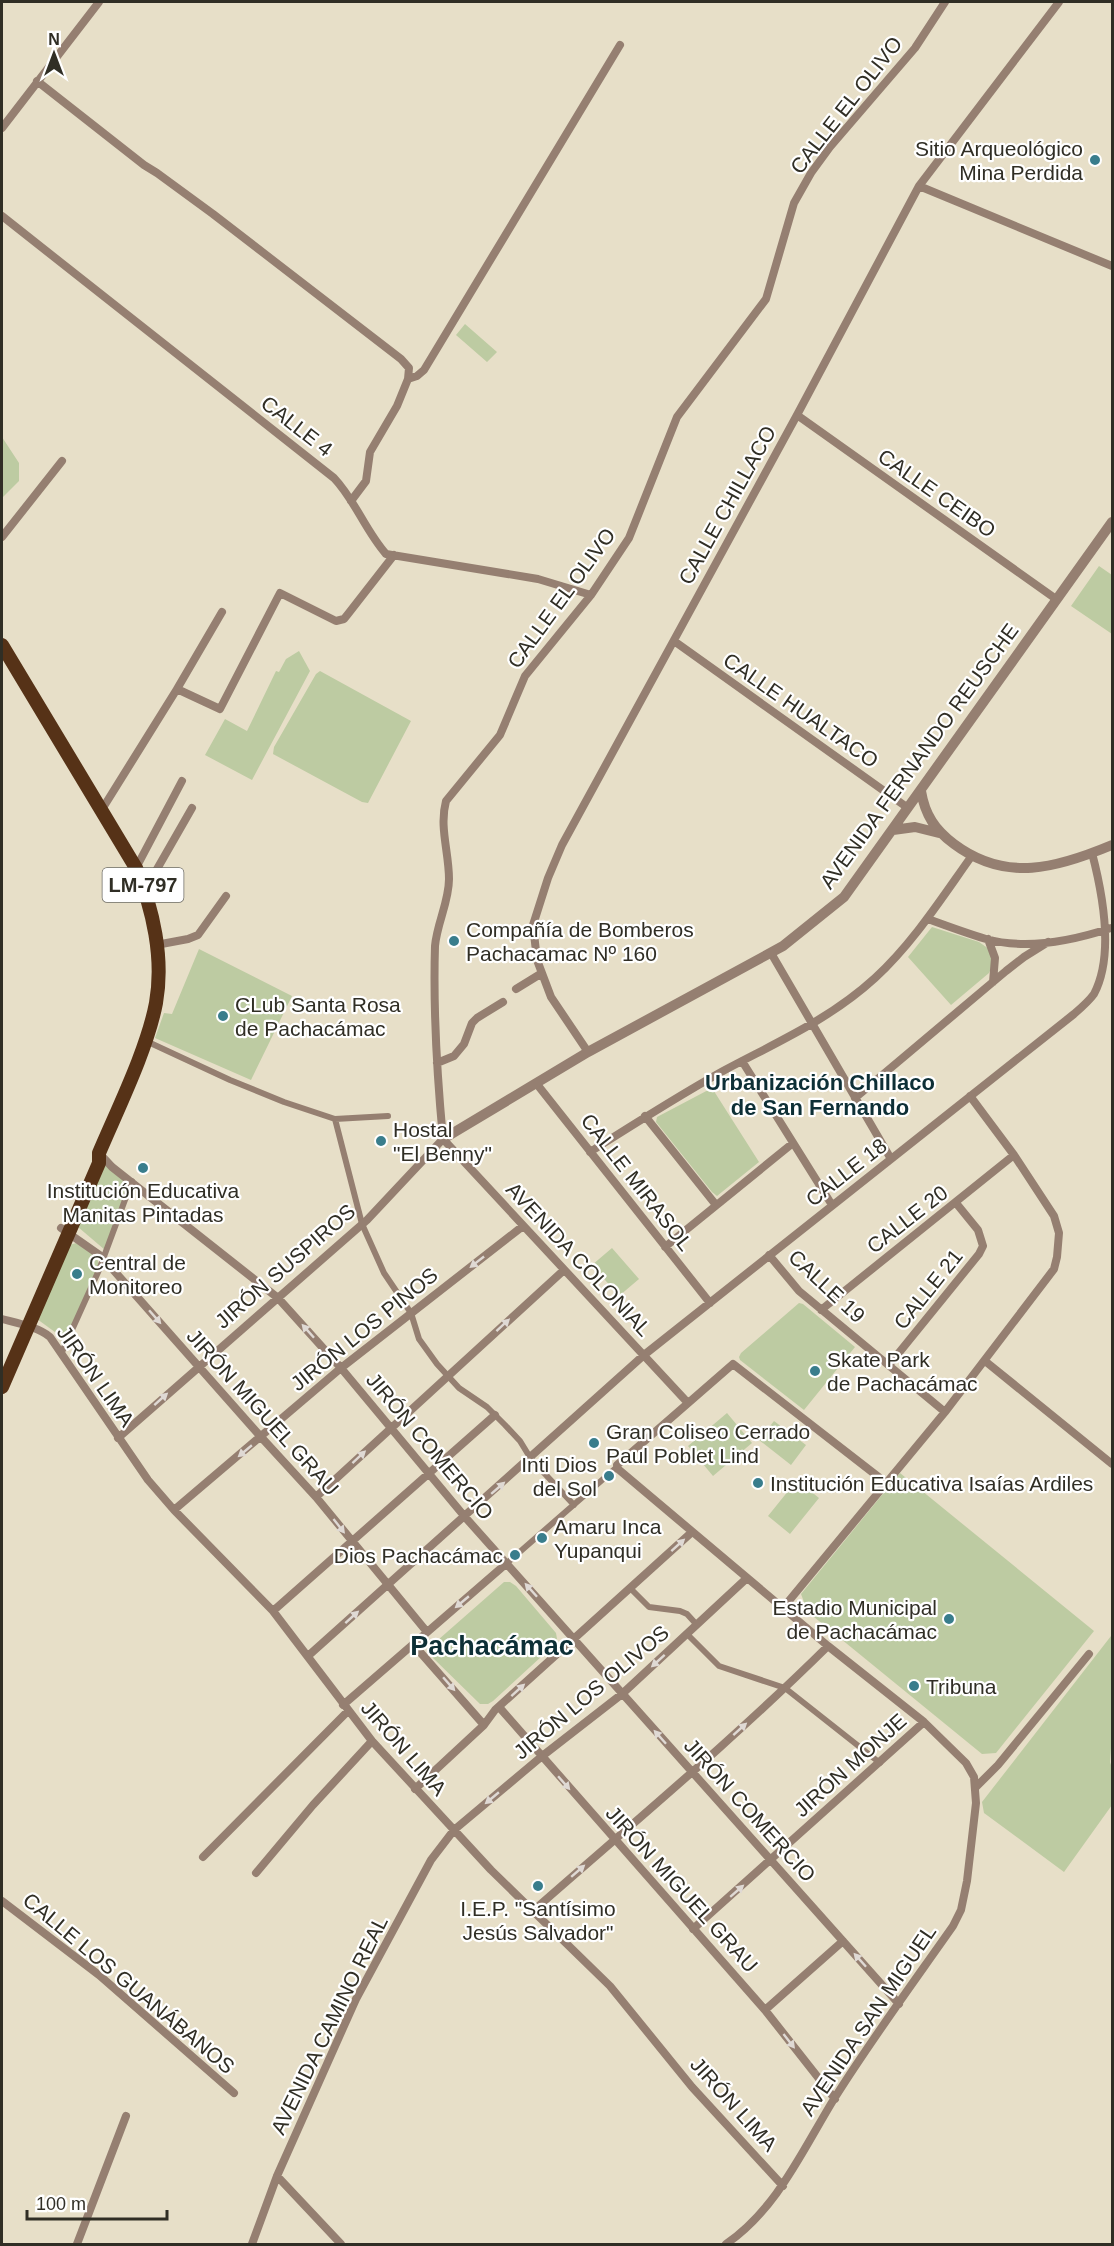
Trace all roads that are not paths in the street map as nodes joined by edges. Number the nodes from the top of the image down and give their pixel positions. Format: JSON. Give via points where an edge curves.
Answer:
{"nodes":[{"id":1,"x":99,"y":2,"type":"edge"},
{"id":2,"x":945,"y":2,"type":"edge"},
{"id":3,"x":1059,"y":2,"type":"edge"},
{"id":4,"x":620,"y":45,"type":"dead end"},
{"id":5,"x":37,"y":81,"type":"junction"},
{"id":6,"x":2,"y":128,"type":"edge"},
{"id":7,"x":919,"y":186,"type":"junction"},
{"id":8,"x":2,"y":216,"type":"edge"},
{"id":9,"x":1113,"y":266,"type":"edge"},
{"id":10,"x":408,"y":379,"type":"junction"},
{"id":11,"x":797,"y":416,"type":"junction"},
{"id":12,"x":62,"y":461,"type":"dead end"},
{"id":13,"x":351,"y":501,"type":"junction"},
{"id":14,"x":1113,"y":522,"type":"edge"},
{"id":15,"x":2,"y":537,"type":"edge"},
{"id":16,"x":394,"y":555,"type":"junction"},
{"id":17,"x":591,"y":595,"type":"junction"},
{"id":18,"x":1056,"y":599,"type":"junction"},
{"id":19,"x":222,"y":612,"type":"dead end"},
{"id":20,"x":674,"y":641,"type":"junction"},
{"id":21,"x":2,"y":645,"type":"edge"},
{"id":22,"x":177,"y":689,"type":"junction"},
{"id":23,"x":182,"y":781,"type":"dead end"},
{"id":24,"x":921,"y":791,"type":"junction"},
{"id":25,"x":192,"y":808,"type":"dead end"},
{"id":26,"x":908,"y":808,"type":"junction"},
{"id":27,"x":101,"y":811,"type":"junction"},
{"id":28,"x":893,"y":830,"type":"junction"},
{"id":29,"x":939,"y":833,"type":"junction"},
{"id":30,"x":1113,"y":844,"type":"edge"},
{"id":31,"x":1092,"y":853,"type":"junction"},
{"id":32,"x":970,"y":856,"type":"junction"},
{"id":33,"x":136,"y":868,"type":"junction"},
{"id":34,"x":146,"y":890,"type":"junction"},
{"id":35,"x":226,"y":896,"type":"dead end"},
{"id":36,"x":928,"y":919,"type":"junction"},
{"id":37,"x":1111,"y":928,"type":"junction"},
{"id":38,"x":988,"y":939,"type":"junction"},
{"id":39,"x":1048,"y":942,"type":"junction"},
{"id":40,"x":156,"y":945,"type":"junction"},
{"id":41,"x":771,"y":953,"type":"junction"},
{"id":42,"x":542,"y":973,"type":"junction"},
{"id":43,"x":993,"y":982,"type":"junction"},
{"id":44,"x":516,"y":989,"type":"dead end"},
{"id":45,"x":503,"y":1002,"type":"dead end"},
{"id":46,"x":813,"y":1025,"type":"junction"},
{"id":47,"x":145,"y":1040,"type":"junction"},
{"id":48,"x":588,"y":1052,"type":"junction"},
{"id":49,"x":742,"y":1061,"type":"junction"},
{"id":50,"x":437,"y":1063,"type":"junction"},
{"id":51,"x":536,"y":1083,"type":"junction"},
{"id":52,"x":970,"y":1096,"type":"junction"},
{"id":53,"x":855,"y":1098,"type":"junction"},
{"id":54,"x":388,"y":1116,"type":"dead end"},
{"id":55,"x":645,"y":1116,"type":"junction"},
{"id":56,"x":335,"y":1119,"type":"junction"},
{"id":57,"x":443,"y":1139,"type":"junction"},
{"id":58,"x":794,"y":1143,"type":"junction"},
{"id":59,"x":590,"y":1152,"type":"junction"},
{"id":60,"x":99,"y":1153,"type":"junction"},
{"id":61,"x":1014,"y":1155,"type":"junction"},
{"id":62,"x":891,"y":1159,"type":"junction"},
{"id":63,"x":132,"y":1181,"type":"junction"},
{"id":64,"x":956,"y":1203,"type":"junction"},
{"id":65,"x":716,"y":1205,"type":"junction"},
{"id":66,"x":832,"y":1205,"type":"junction"},
{"id":67,"x":362,"y":1224,"type":"junction"},
{"id":68,"x":523,"y":1226,"type":"junction"},
{"id":69,"x":65,"y":1230,"type":"junction"},
{"id":70,"x":666,"y":1247,"type":"junction"},
{"id":71,"x":769,"y":1255,"type":"junction"},
{"id":72,"x":103,"y":1258,"type":"junction"},
{"id":73,"x":564,"y":1270,"type":"junction"},
{"id":74,"x":278,"y":1298,"type":"junction"},
{"id":75,"x":710,"y":1303,"type":"junction"},
{"id":76,"x":821,"y":1310,"type":"junction"},
{"id":77,"x":411,"y":1313,"type":"junction"},
{"id":78,"x":2,"y":1319,"type":"edge"},
{"id":79,"x":23,"y":1325,"type":"junction"},
{"id":80,"x":62,"y":1352,"type":"junction"},
{"id":81,"x":644,"y":1356,"type":"junction"},
{"id":82,"x":985,"y":1361,"type":"junction"},
{"id":83,"x":2,"y":1364,"type":"edge"},
{"id":84,"x":889,"y":1365,"type":"junction"},
{"id":85,"x":198,"y":1366,"type":"junction"},
{"id":86,"x":341,"y":1368,"type":"junction"},
{"id":87,"x":448,"y":1375,"type":"junction"},
{"id":88,"x":2,"y":1387,"type":"edge"},
{"id":89,"x":688,"y":1403,"type":"junction"},
{"id":90,"x":945,"y":1412,"type":"junction"},
{"id":91,"x":495,"y":1415,"type":"junction"},
{"id":92,"x":391,"y":1428,"type":"junction"},
{"id":93,"x":261,"y":1437,"type":"junction"},
{"id":94,"x":118,"y":1438,"type":"junction"},
{"id":95,"x":531,"y":1459,"type":"junction"},
{"id":96,"x":1113,"y":1464,"type":"edge"},
{"id":97,"x":617,"y":1467,"type":"junction"},
{"id":98,"x":428,"y":1474,"type":"junction"},
{"id":99,"x":885,"y":1482,"type":"junction"},
{"id":100,"x":316,"y":1497,"type":"junction"},
{"id":101,"x":574,"y":1505,"type":"junction"},
{"id":102,"x":174,"y":1510,"type":"junction"},
{"id":103,"x":465,"y":1517,"type":"junction"},
{"id":104,"x":692,"y":1532,"type":"junction"},
{"id":105,"x":351,"y":1541,"type":"junction"},
{"id":106,"x":507,"y":1563,"type":"junction"},
{"id":107,"x":747,"y":1578,"type":"junction"},
{"id":108,"x":388,"y":1585,"type":"junction"},
{"id":109,"x":630,"y":1588,"type":"junction"},
{"id":110,"x":783,"y":1608,"type":"junction"},
{"id":111,"x":273,"y":1611,"type":"junction"},
{"id":112,"x":697,"y":1625,"type":"junction"},
{"id":113,"x":427,"y":1632,"type":"junction"},
{"id":114,"x":688,"y":1635,"type":"junction"},
{"id":115,"x":575,"y":1638,"type":"junction"},
{"id":116,"x":413,"y":1644,"type":"junction"},
{"id":117,"x":828,"y":1646,"type":"junction"},
{"id":118,"x":1089,"y":1654,"type":"dead end"},
{"id":119,"x":308,"y":1656,"type":"junction"},
{"id":120,"x":784,"y":1688,"type":"junction"},
{"id":121,"x":622,"y":1694,"type":"junction"},
{"id":122,"x":499,"y":1707,"type":"junction"},
{"id":123,"x":346,"y":1708,"type":"junction"},
{"id":124,"x":924,"y":1722,"type":"junction"},
{"id":125,"x":484,"y":1725,"type":"junction"},
{"id":126,"x":372,"y":1741,"type":"junction"},
{"id":127,"x":541,"y":1757,"type":"junction"},
{"id":128,"x":880,"y":1763,"type":"junction"},
{"id":129,"x":692,"y":1773,"type":"junction"},
{"id":130,"x":976,"y":1787,"type":"junction"},
{"id":131,"x":415,"y":1789,"type":"junction"},
{"id":132,"x":454,"y":1830,"type":"junction"},
{"id":133,"x":614,"y":1840,"type":"junction"},
{"id":134,"x":203,"y":1857,"type":"dead end"},
{"id":135,"x":771,"y":1861,"type":"junction"},
{"id":136,"x":256,"y":1873,"type":"dead end"},
{"id":137,"x":2,"y":1901,"type":"edge"},
{"id":138,"x":534,"y":1910,"type":"junction"},
{"id":139,"x":693,"y":1929,"type":"junction"},
{"id":140,"x":843,"y":1941,"type":"junction"},
{"id":141,"x":899,"y":2004,"type":"junction"},
{"id":142,"x":765,"y":2010,"type":"junction"},
{"id":143,"x":234,"y":2092,"type":"dead end"},
{"id":144,"x":835,"y":2099,"type":"junction"},
{"id":145,"x":126,"y":2116,"type":"dead end"},
{"id":146,"x":277,"y":2176,"type":"junction"},
{"id":147,"x":783,"y":2186,"type":"junction"},
{"id":148,"x":77,"y":2244,"type":"edge"},
{"id":149,"x":252,"y":2244,"type":"edge"},
{"id":150,"x":341,"y":2244,"type":"edge"},
{"id":151,"x":726,"y":2244,"type":"edge"}],
"edges":[{"from":1,"to":5,"type":"street"},
{"from":2,"to":17,"type":"street","name":"CALLE EL OLIVO","via":[[915,48],[811,173],[794,203],[766,299],[677,417],[628,538]]},
{"from":3,"to":7,"type":"street","name":"CALLE CHILLACO"},
{"from":4,"to":10,"type":"street","via":[[424,370]]},
{"from":5,"to":6,"type":"street"},
{"from":5,"to":10,"type":"street","via":[[400,359],[409,368]]},
{"from":7,"to":9,"type":"street"},
{"from":7,"to":11,"type":"street","name":"CALLE CHILLACO"},
{"from":8,"to":13,"type":"street","name":"CALLE 4","via":[[334,478]]},
{"from":10,"to":13,"type":"street","via":[[392,417],[369,452],[366,481]]},
{"from":11,"to":18,"type":"street","name":"CALLE CEIBO"},
{"from":11,"to":20,"type":"street","name":"CALLE CHILLACO"},
{"from":12,"to":15,"type":"street"},
{"from":13,"to":16,"type":"street","name":"CALLE 4","via":[[372,537],[386,554]]},
{"from":14,"to":18,"type":"street","name":"AVENIDA FERNANDO REUSCHE"},
{"from":16,"to":17,"type":"street","via":[[538,579]]},
{"from":16,"to":22,"type":"street","via":[[344,619],[336,621],[280,593],[220,710]]},
{"from":17,"to":50,"type":"street","name":"CALLE EL OLIVO","via":[[525,676],[500,735],[446,801],[442,813],[448,884],[436,943]]},
{"from":18,"to":24,"type":"street","name":"AVENIDA FERNANDO REUSCHE"},
{"from":19,"to":22,"type":"street"},
{"from":20,"to":26,"type":"street","name":"CALLE HUALTACO"},
{"from":20,"to":42,"type":"street","name":"CALLE CHILLACO","via":[[562,845],[548,878],[533,925]]},
{"from":21,"to":27,"type":"main road","number":"LM-797"},
{"from":22,"to":27,"type":"street"},
{"from":23,"to":33,"type":"street"},
{"from":24,"to":26,"type":"street","name":"AVENIDA FERNANDO REUSCHE"},
{"from":24,"to":29,"type":"street","via":[[926,812]]},
{"from":25,"to":34,"type":"street"},
{"from":26,"to":28,"type":"street","name":"AVENIDA FERNANDO REUSCHE"},
{"from":27,"to":33,"type":"main road","number":"LM-797"},
{"from":28,"to":29,"type":"street","via":[[915,827]]},
{"from":28,"to":41,"type":"street","name":"AVENIDA FERNANDO REUSCHE","via":[[844,897]]},
{"from":29,"to":32,"type":"street"},
{"from":30,"to":31,"type":"street"},
{"from":31,"to":32,"type":"street","via":[[1029,868],[982,862]]},
{"from":31,"to":37,"type":"street","name":"CALLE 18"},
{"from":32,"to":36,"type":"street"},
{"from":33,"to":34,"type":"main road","number":"LM-797"},
{"from":34,"to":40,"type":"main road","number":"LM-797"},
{"from":35,"to":40,"type":"street","via":[[198,935]]},
{"from":36,"to":38,"type":"street"},
{"from":36,"to":46,"type":"street","via":[[875,978]]},
{"from":37,"to":39,"type":"street","via":[[1079,939]]},
{"from":37,"to":52,"type":"street","name":"CALLE 18","via":[[1105,973],[1095,993]]},
{"from":38,"to":39,"type":"street"},
{"from":38,"to":43,"type":"street","via":[[995,958]]},
{"from":39,"to":43,"type":"street"},
{"from":40,"to":47,"type":"main road","number":"LM-797","via":[[156,1002]]},
{"from":41,"to":46,"type":"street"},
{"from":41,"to":48,"type":"street","name":"AVENIDA FERNANDO REUSCHE"},
{"from":42,"to":44,"type":"street"},
{"from":42,"to":48,"type":"street","name":"CALLE CHILLACO","via":[[551,997]]},
{"from":43,"to":53,"type":"street"},
{"from":45,"to":50,"type":"street","via":[[472,1023],[464,1044],[454,1056]]},
{"from":46,"to":49,"type":"street"},
{"from":46,"to":53,"type":"street"},
{"from":47,"to":56,"type":"street","via":[[230,1080]]},
{"from":47,"to":60,"type":"main road","number":"LM-797"},
{"from":48,"to":51,"type":"street","name":"AVENIDA FERNANDO REUSCHE"},
{"from":49,"to":55,"type":"street"},
{"from":49,"to":58,"type":"street"},
{"from":50,"to":57,"type":"street","name":"CALLE EL OLIVO"},
{"from":51,"to":57,"type":"street","name":"AVENIDA FERNANDO REUSCHE"},
{"from":51,"to":59,"type":"street","name":"CALLE MIRASOL"},
{"from":52,"to":61,"type":"street"},
{"from":52,"to":62,"type":"street","name":"CALLE 18"},
{"from":53,"to":62,"type":"street"},
{"from":54,"to":56,"type":"street"},
{"from":55,"to":59,"type":"street"},
{"from":55,"to":65,"type":"street"},
{"from":56,"to":67,"type":"street"},
{"from":57,"to":67,"type":"street","name":"JIRÓN SUSPIROS"},
{"from":57,"to":68,"type":"street","name":"AVENIDA COLONIAL"},
{"from":58,"to":65,"type":"street"},
{"from":58,"to":66,"type":"street"},
{"from":59,"to":70,"type":"street","name":"CALLE MIRASOL"},
{"from":60,"to":63,"type":"street","name":"JIRÓN COMERCIO"},
{"from":60,"to":69,"type":"main road","number":"LM-797","via":[[99,1163]]},
{"from":61,"to":64,"type":"street","name":"CALLE 20"},
{"from":61,"to":82,"type":"street","via":[[1054,1216],[1059,1233],[1057,1257],[1054,1269]]},
{"from":62,"to":66,"type":"street","name":"CALLE 18"},
{"from":63,"to":72,"type":"street"},
{"from":63,"to":74,"type":"street","name":"JIRÓN COMERCIO"},
{"from":64,"to":76,"type":"street","name":"CALLE 20"},
{"from":64,"to":84,"type":"street","name":"CALLE 21","via":[[978,1230],[983,1246],[980,1254]]},
{"from":65,"to":70,"type":"street"},
{"from":66,"to":71,"type":"street","name":"CALLE 18"},
{"from":67,"to":74,"type":"street","name":"JIRÓN SUSPIROS"},
{"from":67,"to":77,"type":"street","via":[[384,1273]]},
{"from":68,"to":73,"type":"street","name":"AVENIDA COLONIAL"},
{"from":68,"to":77,"type":"street","name":"JIRÓN LOS PINOS","one_way":true},
{"from":69,"to":72,"type":"street","name":"JIRÓN MIGUEL GRAU"},
{"from":69,"to":79,"type":"main road","number":"LM-797"},
{"from":70,"to":75,"type":"street","name":"CALLE MIRASOL"},
{"from":71,"to":75,"type":"street","name":"CALLE 18"},
{"from":71,"to":76,"type":"street","name":"CALLE 19"},
{"from":72,"to":80,"type":"street"},
{"from":72,"to":85,"type":"street","name":"JIRÓN MIGUEL GRAU","one_way":true},
{"from":73,"to":81,"type":"street","name":"AVENIDA COLONIAL"},
{"from":87,"to":73,"type":"street","one_way":true},
{"from":74,"to":85,"type":"street","name":"JIRÓN SUSPIROS"},
{"from":86,"to":74,"type":"street","name":"JIRÓN COMERCIO","one_way":true},
{"from":75,"to":81,"type":"street","name":"CALLE 18"},
{"from":76,"to":84,"type":"street","name":"CALLE 19"},
{"from":77,"to":86,"type":"street","name":"JIRÓN LOS PINOS"},
{"from":77,"to":87,"type":"street","via":[[419,1339]]},
{"from":78,"to":79,"type":"street","name":"JIRÓN LIMA"},
{"from":79,"to":80,"type":"street","name":"JIRÓN LIMA","via":[[42,1330]]},
{"from":79,"to":83,"type":"main road","number":"LM-797"},
{"from":79,"to":88,"type":"main road","number":"LM-797"},
{"from":80,"to":94,"type":"street","name":"JIRÓN LIMA"},
{"from":81,"to":89,"type":"street","name":"AVENIDA COLONIAL"},
{"from":81,"to":95,"type":"street","name":"CALLE 18"},
{"from":82,"to":90,"type":"street"},
{"from":82,"to":96,"type":"street"},
{"from":84,"to":90,"type":"street","name":"CALLE 19"},
{"from":85,"to":93,"type":"street","name":"JIRÓN MIGUEL GRAU"},
{"from":94,"to":85,"type":"street","name":"JIRÓN SUSPIROS","one_way":true},
{"from":86,"to":92,"type":"street","name":"JIRÓN COMERCIO"},
{"from":86,"to":93,"type":"street","name":"JIRÓN LOS PINOS"},
{"from":87,"to":91,"type":"street"},
{"from":87,"to":92,"type":"street"},
{"from":89,"to":97,"type":"street"},
{"from":89,"to":99,"type":"street","via":[[733,1364]]},
{"from":90,"to":99,"type":"street"},
{"from":91,"to":95,"type":"street"},
{"from":91,"to":98,"type":"street"},
{"from":92,"to":98,"type":"street","name":"JIRÓN COMERCIO"},
{"from":100,"to":92,"type":"street","one_way":true},
{"from":93,"to":100,"type":"street","name":"JIRÓN MIGUEL GRAU"},
{"from":93,"to":102,"type":"street","name":"JIRÓN LOS PINOS","one_way":true},
{"from":94,"to":102,"type":"street","name":"JIRÓN LIMA"},
{"from":95,"to":101,"type":"street"},
{"from":103,"to":95,"type":"street","name":"CALLE 18","one_way":true},
{"from":97,"to":101,"type":"street"},
{"from":97,"to":104,"type":"street"},
{"from":98,"to":103,"type":"street","name":"JIRÓN COMERCIO"},
{"from":98,"to":105,"type":"street"},
{"from":99,"to":110,"type":"street"},
{"from":100,"to":105,"type":"street","name":"JIRÓN MIGUEL GRAU","one_way":true},
{"from":101,"to":106,"type":"street"},
{"from":102,"to":111,"type":"street","name":"JIRÓN LIMA"},
{"from":103,"to":106,"type":"street","name":"JIRÓN COMERCIO"},
{"from":103,"to":108,"type":"street","name":"CALLE 18"},
{"from":104,"to":107,"type":"street"},
{"from":109,"to":104,"type":"street","one_way":true},
{"from":105,"to":108,"type":"street","name":"JIRÓN MIGUEL GRAU"},
{"from":105,"to":111,"type":"street"},
{"from":106,"to":113,"type":"street","one_way":true},
{"from":115,"to":106,"type":"street","name":"JIRÓN COMERCIO","one_way":true},
{"from":107,"to":110,"type":"street"},
{"from":107,"to":112,"type":"street","name":"JIRÓN LOS OLIVOS"},
{"from":108,"to":113,"type":"street","name":"JIRÓN MIGUEL GRAU"},
{"from":119,"to":108,"type":"street","name":"CALLE 18","one_way":true},
{"from":109,"to":112,"type":"street","via":[[649,1607],[680,1611]]},
{"from":109,"to":115,"type":"street"},
{"from":110,"to":117,"type":"street"},
{"from":111,"to":119,"type":"street","name":"JIRÓN LIMA"},
{"from":112,"to":114,"type":"street","name":"JIRÓN LOS OLIVOS"},
{"from":113,"to":116,"type":"street"},
{"from":114,"to":120,"type":"street","via":[[719,1666]]},
{"from":114,"to":121,"type":"street","name":"JIRÓN LOS OLIVOS","one_way":true},
{"from":115,"to":121,"type":"street","name":"JIRÓN COMERCIO"},
{"from":122,"to":115,"type":"street","one_way":true},
{"from":116,"to":123,"type":"street"},
{"from":116,"to":125,"type":"street","one_way":true},
{"from":117,"to":120,"type":"street"},
{"from":117,"to":124,"type":"street"},
{"from":118,"to":130,"type":"street"},
{"from":119,"to":123,"type":"street","name":"JIRÓN LIMA"},
{"from":120,"to":128,"type":"street"},
{"from":129,"to":120,"type":"street","one_way":true},
{"from":121,"to":127,"type":"street","name":"JIRÓN LOS OLIVOS"},
{"from":129,"to":121,"type":"street","name":"JIRÓN COMERCIO","one_way":true},
{"from":122,"to":125,"type":"street"},
{"from":122,"to":127,"type":"street","name":"JIRÓN MIGUEL GRAU"},
{"from":123,"to":126,"type":"street","name":"JIRÓN LIMA"},
{"from":123,"to":134,"type":"street"},
{"from":124,"to":128,"type":"street","name":"JIRÓN MONJE"},
{"from":124,"to":130,"type":"street","via":[[966,1763]]},
{"from":125,"to":131,"type":"street"},
{"from":126,"to":131,"type":"street","name":"JIRÓN LIMA"},
{"from":126,"to":136,"type":"street"},
{"from":127,"to":132,"type":"street","name":"JIRÓN LOS OLIVOS","one_way":true},
{"from":127,"to":133,"type":"street","name":"JIRÓN MIGUEL GRAU","one_way":true},
{"from":128,"to":135,"type":"street","name":"JIRÓN MONJE"},
{"from":129,"to":133,"type":"street"},
{"from":129,"to":135,"type":"street","name":"JIRÓN COMERCIO"},
{"from":130,"to":141,"type":"street","name":"AVENIDA SAN MIGUEL","via":[[961,1910]]},
{"from":131,"to":132,"type":"street","name":"JIRÓN LIMA"},
{"from":132,"to":138,"type":"street","name":"JIRÓN LIMA"},
{"from":132,"to":146,"type":"street","name":"AVENIDA CAMINO REAL","via":[[430,1860],[356,1999]]},
{"from":138,"to":133,"type":"street","one_way":true},
{"from":133,"to":139,"type":"street","name":"JIRÓN MIGUEL GRAU"},
{"from":139,"to":135,"type":"street","name":"JIRÓN MONJE","one_way":true},
{"from":135,"to":140,"type":"street","name":"JIRÓN COMERCIO"},
{"from":137,"to":143,"type":"street","name":"CALLE LOS GUANÁBANOS","via":[[99,1976]]},
{"from":138,"to":147,"type":"street","name":"JIRÓN LIMA","via":[[610,1986],[692,2087]]},
{"from":139,"to":142,"type":"street","name":"JIRÓN MIGUEL GRAU"},
{"from":141,"to":140,"type":"street","name":"JIRÓN COMERCIO","one_way":true},
{"from":140,"to":142,"type":"street"},
{"from":141,"to":144,"type":"street","name":"AVENIDA SAN MIGUEL"},
{"from":142,"to":144,"type":"street","name":"JIRÓN MIGUEL GRAU","one_way":true},
{"from":144,"to":147,"type":"street","name":"AVENIDA SAN MIGUEL"},
{"from":145,"to":148,"type":"street"},
{"from":146,"to":149,"type":"street","name":"AVENIDA CAMINO REAL"},
{"from":146,"to":150,"type":"street"},
{"from":147,"to":151,"type":"street","name":"AVENIDA SAN MIGUEL","via":[[762,2212]]}]}
